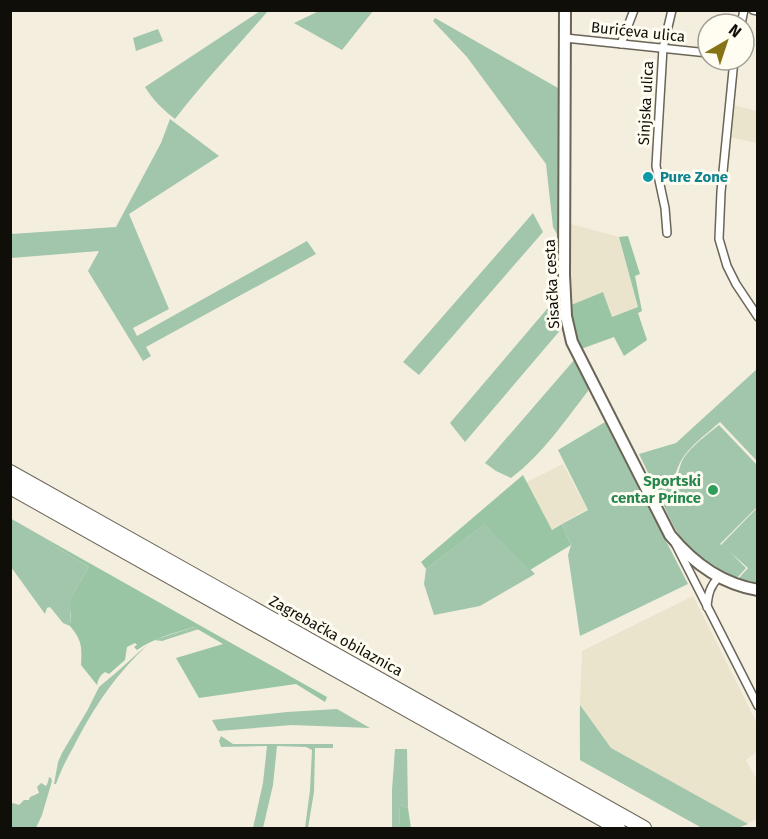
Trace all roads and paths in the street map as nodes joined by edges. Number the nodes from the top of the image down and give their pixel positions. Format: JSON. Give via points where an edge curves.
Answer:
{"nodes":[{"id":1,"x":565,"y":10,"type":"edge"},
{"id":2,"x":634,"y":10,"type":"edge"},
{"id":3,"x":672,"y":10,"type":"edge"},
{"id":4,"x":565,"y":38,"type":"junction"},
{"id":5,"x":621,"y":45,"type":"junction"},
{"id":6,"x":663,"y":48,"type":"junction"},
{"id":7,"x":696,"y":52,"type":"edge"},
{"id":8,"x":733,"y":72,"type":"edge"},
{"id":9,"x":668,"y":233,"type":"dead end"},
{"id":10,"x":758,"y":317,"type":"edge"},
{"id":11,"x":10,"y":472,"type":"edge"},
{"id":12,"x":10,"y":487,"type":"edge"},
{"id":13,"x":670,"y":535,"type":"junction"},
{"id":14,"x":719,"y":577,"type":"junction"},
{"id":15,"x":758,"y":590,"type":"edge"},
{"id":16,"x":707,"y":607,"type":"junction"},
{"id":17,"x":758,"y":706,"type":"edge"},
{"id":18,"x":618,"y":828,"type":"edge"},
{"id":19,"x":644,"y":828,"type":"edge"}],
"edges":[{"from":1,"to":4,"type":"main road","name":"Sisačka cesta"},
{"from":2,"to":5,"type":"street"},
{"from":3,"to":6,"type":"street","name":"Sinjska ulica"},
{"from":4,"to":5,"type":"street","name":"Burićeva ulica"},
{"from":4,"to":13,"type":"main road","name":"Sisačka cesta","via":[[567,329]]},
{"from":5,"to":6,"type":"street","name":"Burićeva ulica"},
{"from":6,"to":7,"type":"street","name":"Burićeva ulica"},
{"from":6,"to":9,"type":"street","name":"Sinjska ulica","via":[[656,166]]},
{"from":8,"to":10,"type":"street","via":[[719,239],[727,266]]},
{"from":11,"to":19,"type":"highway","name":"Zagrebačka obilaznica"},
{"from":12,"to":18,"type":"highway","name":"Zagrebačka obilaznica"},
{"from":13,"to":14,"type":"main road","name":"Sisačka cesta","via":[[694,560]]},
{"from":13,"to":16,"type":"street"},
{"from":14,"to":15,"type":"main road","name":"Sisačka cesta"},
{"from":14,"to":16,"type":"street","via":[[710,588]]},
{"from":16,"to":17,"type":"street"}]}
